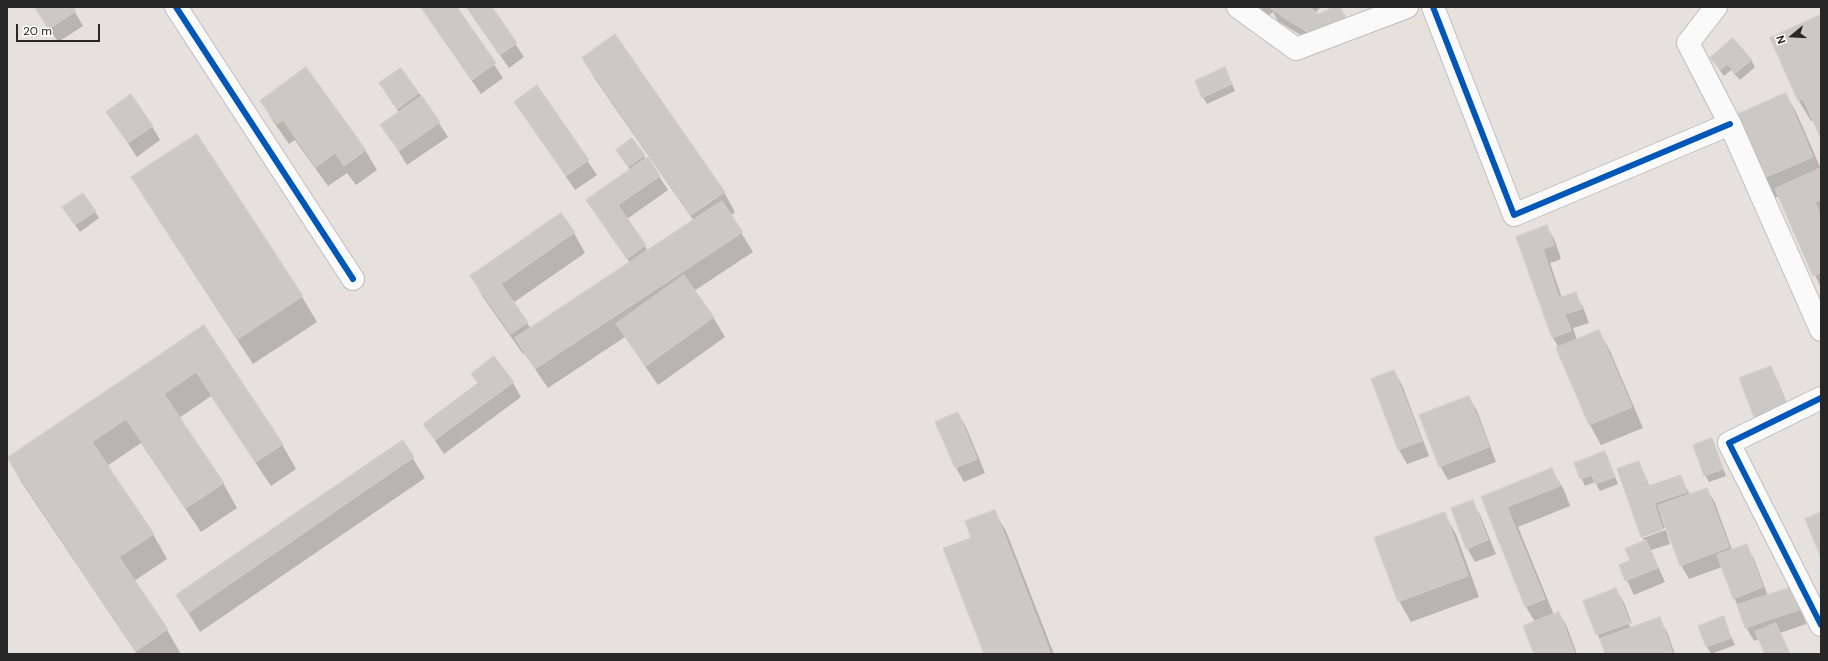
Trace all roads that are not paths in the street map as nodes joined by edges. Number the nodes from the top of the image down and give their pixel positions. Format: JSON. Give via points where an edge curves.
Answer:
{"nodes":[{"id":1,"x":176,"y":7,"type":"edge"},
{"id":2,"x":1238,"y":7,"type":"edge"},
{"id":3,"x":1407,"y":7,"type":"edge"},
{"id":4,"x":1433,"y":7,"type":"edge"},
{"id":5,"x":1716,"y":7,"type":"edge"},
{"id":6,"x":1730,"y":124,"type":"junction"},
{"id":7,"x":353,"y":279,"type":"dead end"},
{"id":8,"x":1821,"y":330,"type":"edge"},
{"id":9,"x":1821,"y":398,"type":"edge"},
{"id":10,"x":1821,"y":625,"type":"edge"}],
"edges":[{"from":1,"to":7,"type":"street"},
{"from":2,"to":3,"type":"street","via":[[1296,49]]},
{"from":4,"to":6,"type":"street","via":[[1514,215]]},
{"from":5,"to":6,"type":"street","via":[[1688,44]]},
{"from":6,"to":8,"type":"street"},
{"from":9,"to":10,"type":"street","via":[[1729,443]]}]}
